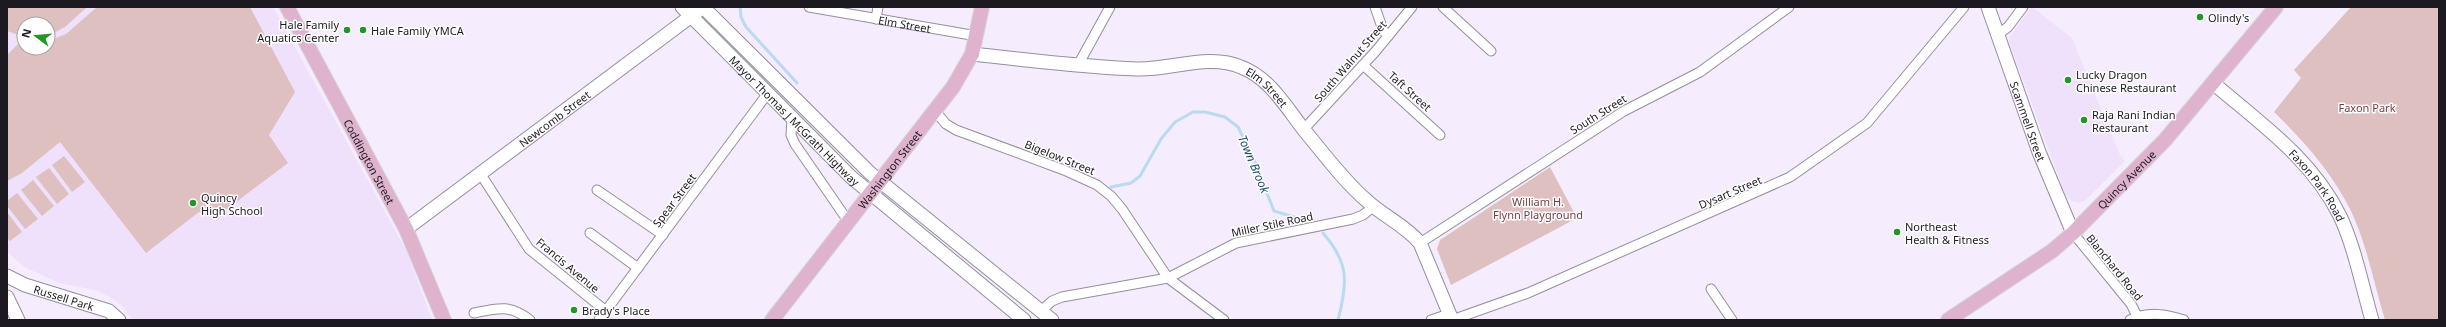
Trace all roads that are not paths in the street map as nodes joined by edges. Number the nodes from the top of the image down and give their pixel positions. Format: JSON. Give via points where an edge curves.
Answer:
{"nodes":[{"id":1,"x":287,"y":7,"type":"edge"},
{"id":2,"x":703,"y":7,"type":"edge"},
{"id":3,"x":809,"y":7,"type":"edge"},
{"id":4,"x":878,"y":7,"type":"edge"},
{"id":5,"x":982,"y":7,"type":"edge"},
{"id":6,"x":1110,"y":7,"type":"edge"},
{"id":7,"x":1375,"y":7,"type":"edge"},
{"id":8,"x":1412,"y":7,"type":"edge"},
{"id":9,"x":1443,"y":7,"type":"edge"},
{"id":10,"x":1789,"y":7,"type":"edge"},
{"id":11,"x":1964,"y":7,"type":"edge"},
{"id":12,"x":1988,"y":7,"type":"edge"},
{"id":13,"x":2023,"y":7,"type":"edge"},
{"id":14,"x":2276,"y":7,"type":"edge"},
{"id":15,"x":686,"y":11,"type":"edge"},
{"id":16,"x":850,"y":11,"type":"edge"},
{"id":17,"x":876,"y":19,"type":"junction"},
{"id":18,"x":1997,"y":35,"type":"junction"},
{"id":19,"x":977,"y":36,"type":"junction"},
{"id":20,"x":1388,"y":36,"type":"junction"},
{"id":21,"x":1491,"y":52,"type":"dead end"},
{"id":22,"x":972,"y":54,"type":"junction"},
{"id":23,"x":1078,"y":65,"type":"junction"},
{"id":24,"x":1363,"y":66,"type":"junction"},
{"id":25,"x":2213,"y":83,"type":"junction"},
{"id":26,"x":768,"y":93,"type":"junction"},
{"id":27,"x":935,"y":111,"type":"junction"},
{"id":28,"x":792,"y":118,"type":"junction"},
{"id":29,"x":1304,"y":129,"type":"junction"},
{"id":30,"x":1440,"y":135,"type":"dead end"},
{"id":31,"x":480,"y":173,"type":"junction"},
{"id":32,"x":880,"y":181,"type":"junction"},
{"id":33,"x":597,"y":190,"type":"dead end"},
{"id":34,"x":870,"y":193,"type":"junction"},
{"id":35,"x":1374,"y":207,"type":"junction"},
{"id":36,"x":848,"y":221,"type":"junction"},
{"id":37,"x":406,"y":229,"type":"junction"},
{"id":38,"x":590,"y":233,"type":"dead end"},
{"id":39,"x":2073,"y":233,"type":"junction"},
{"id":40,"x":663,"y":235,"type":"junction"},
{"id":41,"x":1420,"y":243,"type":"junction"},
{"id":42,"x":638,"y":268,"type":"junction"},
{"id":43,"x":7,"y":276,"type":"edge"},
{"id":44,"x":1168,"y":278,"type":"junction"},
{"id":45,"x":1711,"y":289,"type":"dead end"},
{"id":46,"x":7,"y":297,"type":"edge"},
{"id":47,"x":606,"y":310,"type":"junction"},
{"id":48,"x":474,"y":313,"type":"dead end"},
{"id":49,"x":1040,"y":315,"type":"edge"},
{"id":50,"x":1451,"y":318,"type":"edge"},
{"id":51,"x":2134,"y":318,"type":"edge"},
{"id":52,"x":18,"y":320,"type":"edge"},
{"id":53,"x":119,"y":320,"type":"edge"},
{"id":54,"x":444,"y":320,"type":"edge"},
{"id":55,"x":530,"y":320,"type":"edge"},
{"id":56,"x":599,"y":320,"type":"edge"},
{"id":57,"x":772,"y":320,"type":"edge"},
{"id":58,"x":1024,"y":320,"type":"edge"},
{"id":59,"x":1052,"y":320,"type":"edge"},
{"id":60,"x":1224,"y":320,"type":"edge"},
{"id":61,"x":1431,"y":320,"type":"edge"},
{"id":62,"x":1732,"y":320,"type":"edge"},
{"id":63,"x":1948,"y":320,"type":"edge"},
{"id":64,"x":2184,"y":320,"type":"edge"},
{"id":65,"x":2372,"y":320,"type":"edge"}],
"edges":[{"from":1,"to":37,"type":"main road","name":"Coddington Street"},
{"from":2,"to":15,"type":"street","name":"Newcomb Street"},
{"from":2,"to":32,"type":"street","name":"Mayor Thomas J McGrath Highway"},
{"from":3,"to":16,"type":"street","name":"Elm Street"},
{"from":4,"to":17,"type":"street"},
{"from":5,"to":19,"type":"main road","name":"Washington Street"},
{"from":6,"to":23,"type":"street"},
{"from":7,"to":20,"type":"street","via":[[1383,30]]},
{"from":8,"to":20,"type":"street","name":"South Walnut Street"},
{"from":9,"to":21,"type":"street"},
{"from":10,"to":41,"type":"street","name":"South Street","via":[[1700,72],[1624,111]]},
{"from":11,"to":50,"type":"street","name":"Dysart Street","via":[[1867,123],[1790,178],[1528,293]]},
{"from":12,"to":18,"type":"street","name":"Scammell Street"},
{"from":13,"to":18,"type":"street","via":[[2008,27]]},
{"from":14,"to":25,"type":"main road","name":"Quincy Avenue"},
{"from":15,"to":26,"type":"street","name":"Mayor Thomas J McGrath Highway"},
{"from":15,"to":31,"type":"street","name":"Newcomb Street"},
{"from":16,"to":17,"type":"street","name":"Elm Street"},
{"from":17,"to":19,"type":"street","name":"Elm Street"},
{"from":18,"to":39,"type":"street","name":"Scammell Street","via":[[2039,152]]},
{"from":19,"to":22,"type":"main road","name":"Washington Street"},
{"from":20,"to":24,"type":"street","name":"South Walnut Street"},
{"from":22,"to":23,"type":"street","name":"Elm Street"},
{"from":22,"to":27,"type":"main road","name":"Washington Street","via":[[964,70]]},
{"from":23,"to":29,"type":"street","name":"Elm Street","via":[[1152,69],[1215,62],[1241,66],[1265,81]]},
{"from":24,"to":29,"type":"street","name":"South Walnut Street"},
{"from":24,"to":30,"type":"street","name":"Taft Street"},
{"from":25,"to":39,"type":"main road","name":"Quincy Avenue","via":[[2158,147]]},
{"from":25,"to":65,"type":"street","name":"Faxon Park Road","via":[[2289,147],[2320,183],[2346,232]]},
{"from":26,"to":28,"type":"street","name":"Mayor Thomas J McGrath Highway"},
{"from":26,"to":40,"type":"street","name":"Spear Street"},
{"from":27,"to":32,"type":"main road","name":"Washington Street"},
{"from":27,"to":44,"type":"street","name":"Bigelow Street","via":[[946,124],[956,130],[1097,185],[1122,209]]},
{"from":28,"to":34,"type":"street","name":"Mayor Thomas J McGrath Highway"},
{"from":28,"to":36,"type":"street","via":[[791,135],[795,144]]},
{"from":29,"to":35,"type":"street","name":"Elm Street","via":[[1332,164]]},
{"from":31,"to":37,"type":"street","name":"Newcomb Street"},
{"from":31,"to":47,"type":"street","name":"Francis Avenue","via":[[530,249]]},
{"from":32,"to":34,"type":"main road","name":"Washington Street"},
{"from":32,"to":49,"type":"street","name":"Mayor Thomas J McGrath Highway"},
{"from":33,"to":40,"type":"street"},
{"from":34,"to":36,"type":"main road","name":"Washington Street"},
{"from":34,"to":58,"type":"street","name":"Mayor Thomas J McGrath Highway"},
{"from":35,"to":41,"type":"street","name":"Elm Street","via":[[1411,233]]},
{"from":35,"to":44,"type":"street","name":"Miller Stile Road","via":[[1352,219],[1236,243]]},
{"from":36,"to":57,"type":"main road","name":"Washington Street"},
{"from":37,"to":54,"type":"main road","name":"Coddington Street"},
{"from":38,"to":42,"type":"street"},
{"from":39,"to":51,"type":"street","name":"Blanchard Road","via":[[2131,304]]},
{"from":39,"to":63,"type":"main road","name":"Quincy Avenue","via":[[2052,251]]},
{"from":40,"to":42,"type":"street","name":"Spear Street"},
{"from":41,"to":50,"type":"street","name":"Elm Street"},
{"from":42,"to":47,"type":"street","name":"Spear Street"},
{"from":43,"to":53,"type":"street","name":"Russell Park","via":[[25,285],[110,311]]},
{"from":44,"to":49,"type":"street","name":"Miller Stile Road","via":[[1062,296]]},
{"from":44,"to":60,"type":"street","name":"Bigelow Street"},
{"from":45,"to":62,"type":"street"},
{"from":46,"to":52,"type":"street"},
{"from":47,"to":56,"type":"street","name":"Spear Street"},
{"from":48,"to":55,"type":"street","via":[[510,308]]},
{"from":49,"to":58,"type":"street","via":[[1031,314]]},
{"from":49,"to":59,"type":"street","name":"Mayor Thomas J McGrath Highway"},
{"from":50,"to":61,"type":"street"},
{"from":51,"to":64,"type":"street","via":[[2160,314]]}]}
